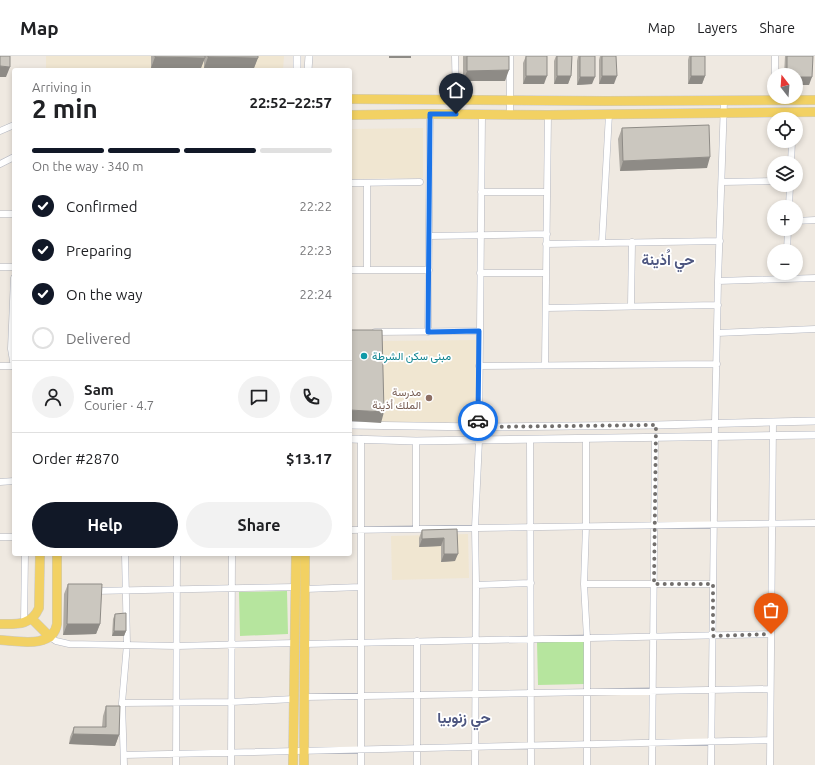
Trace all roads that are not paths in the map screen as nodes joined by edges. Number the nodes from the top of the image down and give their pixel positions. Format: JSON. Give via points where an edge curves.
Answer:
{"nodes":[{"id":1,"x":297,"y":56,"type":"edge"},
{"id":2,"x":309,"y":56,"type":"edge"},
{"id":3,"x":455,"y":56,"type":"edge"},
{"id":4,"x":510,"y":56,"type":"edge"},
{"id":5,"x":775,"y":56,"type":"edge"},
{"id":6,"x":297,"y":68,"type":"edge"},
{"id":7,"x":308,"y":68,"type":"edge"},
{"id":8,"x":775,"y":68,"type":"edge"},
{"id":9,"x":767,"y":98,"type":"edge"},
{"id":10,"x":352,"y":99,"type":"edge"},
{"id":11,"x":803,"y":99,"type":"edge"},
{"id":12,"x":456,"y":100,"type":"junction"},
{"id":13,"x":815,"y":100,"type":"edge"},
{"id":14,"x":510,"y":101,"type":"junction"},
{"id":15,"x":724,"y":101,"type":"junction"},
{"id":16,"x":815,"y":112,"type":"edge"},
{"id":17,"x":724,"y":113,"type":"junction"},
{"id":18,"x":430,"y":114,"type":"junction"},
{"id":19,"x":510,"y":114,"type":"junction"},
{"id":20,"x":610,"y":114,"type":"junction"},
{"id":21,"x":767,"y":114,"type":"edge"},
{"id":22,"x":803,"y":114,"type":"edge"},
{"id":23,"x":352,"y":115,"type":"edge"},
{"id":24,"x":482,"y":115,"type":"junction"},
{"id":25,"x":548,"y":115,"type":"junction"},
{"id":26,"x":12,"y":126,"type":"edge"},
{"id":27,"x":0,"y":131,"type":"edge"},
{"id":28,"x":12,"y":158,"type":"edge"},
{"id":29,"x":0,"y":164,"type":"edge"},
{"id":30,"x":767,"y":181,"type":"edge"},
{"id":31,"x":420,"y":182,"type":"dead end"},
{"id":32,"x":722,"y":182,"type":"junction"},
{"id":33,"x":352,"y":183,"type":"edge"},
{"id":34,"x":367,"y":183,"type":"junction"},
{"id":35,"x":481,"y":192,"type":"junction"},
{"id":36,"x":547,"y":192,"type":"junction"},
{"id":37,"x":0,"y":214,"type":"edge"},
{"id":38,"x":12,"y":214,"type":"edge"},
{"id":39,"x":815,"y":220,"type":"edge"},
{"id":40,"x":803,"y":221,"type":"edge"},
{"id":41,"x":546,"y":234,"type":"junction"},
{"id":42,"x":429,"y":236,"type":"junction"},
{"id":43,"x":481,"y":236,"type":"junction"},
{"id":44,"x":720,"y":241,"type":"junction"},
{"id":45,"x":632,"y":242,"type":"junction"},
{"id":46,"x":602,"y":243,"type":"junction"},
{"id":47,"x":546,"y":244,"type":"junction"},
{"id":48,"x":0,"y":267,"type":"edge"},
{"id":49,"x":12,"y":267,"type":"edge"},
{"id":50,"x":352,"y":270,"type":"edge"},
{"id":51,"x":367,"y":270,"type":"junction"},
{"id":52,"x":429,"y":270,"type":"junction"},
{"id":53,"x":546,"y":273,"type":"junction"},
{"id":54,"x":480,"y":274,"type":"junction"},
{"id":55,"x":767,"y":277,"type":"edge"},
{"id":56,"x":803,"y":277,"type":"edge"},
{"id":57,"x":815,"y":278,"type":"edge"},
{"id":58,"x":718,"y":281,"type":"junction"},
{"id":59,"x":718,"y":305,"type":"junction"},
{"id":60,"x":631,"y":306,"type":"junction"},
{"id":61,"x":546,"y":308,"type":"junction"},
{"id":62,"x":12,"y":325,"type":"edge"},
{"id":63,"x":815,"y":329,"type":"edge"},
{"id":64,"x":479,"y":331,"type":"junction"},
{"id":65,"x":366,"y":332,"type":"edge"},
{"id":66,"x":428,"y":332,"type":"junction"},
{"id":67,"x":718,"y":333,"type":"junction"},
{"id":68,"x":12,"y":355,"type":"edge"},
{"id":69,"x":545,"y":364,"type":"junction"},
{"id":70,"x":716,"y":364,"type":"junction"},
{"id":71,"x":0,"y":366,"type":"edge"},
{"id":72,"x":479,"y":366,"type":"junction"},
{"id":73,"x":12,"y":367,"type":"edge"},
{"id":74,"x":815,"y":421,"type":"edge"},
{"id":75,"x":773,"y":422,"type":"junction"},
{"id":76,"x":715,"y":423,"type":"junction"},
{"id":77,"x":352,"y":425,"type":"edge"},
{"id":78,"x":656,"y":425,"type":"junction"},
{"id":79,"x":479,"y":427,"type":"junction"},
{"id":80,"x":815,"y":435,"type":"edge"},
{"id":81,"x":773,"y":436,"type":"junction"},
{"id":82,"x":655,"y":437,"type":"junction"},
{"id":83,"x":715,"y":437,"type":"junction"},
{"id":84,"x":352,"y":439,"type":"edge"},
{"id":85,"x":361,"y":439,"type":"junction"},
{"id":86,"x":586,"y":439,"type":"junction"},
{"id":87,"x":479,"y":440,"type":"junction"},
{"id":88,"x":530,"y":440,"type":"junction"},
{"id":89,"x":416,"y":441,"type":"junction"},
{"id":90,"x":12,"y":481,"type":"edge"},
{"id":91,"x":0,"y":482,"type":"edge"},
{"id":92,"x":772,"y":523,"type":"junction"},
{"id":93,"x":815,"y":523,"type":"edge"},
{"id":94,"x":714,"y":524,"type":"junction"},
{"id":95,"x":654,"y":525,"type":"junction"},
{"id":96,"x":586,"y":526,"type":"junction"},
{"id":97,"x":530,"y":527,"type":"junction"},
{"id":98,"x":475,"y":528,"type":"junction"},
{"id":99,"x":416,"y":529,"type":"junction"},
{"id":100,"x":352,"y":530,"type":"edge"},
{"id":101,"x":361,"y":530,"type":"junction"},
{"id":102,"x":12,"y":537,"type":"edge"},
{"id":103,"x":0,"y":538,"type":"edge"},
{"id":104,"x":25,"y":556,"type":"edge"},
{"id":105,"x":40,"y":556,"type":"edge"},
{"id":106,"x":57,"y":556,"type":"edge"},
{"id":107,"x":125,"y":556,"type":"edge"},
{"id":108,"x":177,"y":556,"type":"edge"},
{"id":109,"x":232,"y":556,"type":"edge"},
{"id":110,"x":296,"y":556,"type":"edge"},
{"id":111,"x":305,"y":556,"type":"edge"},
{"id":112,"x":531,"y":583,"type":"junction"},
{"id":113,"x":584,"y":584,"type":"junction"},
{"id":114,"x":654,"y":584,"type":"junction"},
{"id":115,"x":713,"y":584,"type":"junction"},
{"id":116,"x":476,"y":585,"type":"junction"},
{"id":117,"x":361,"y":587,"type":"junction"},
{"id":118,"x":232,"y":588,"type":"junction"},
{"id":119,"x":301,"y":588,"type":"junction"},
{"id":120,"x":125,"y":590,"type":"junction"},
{"id":121,"x":177,"y":590,"type":"junction"},
{"id":122,"x":87,"y":591,"type":"edge"},
{"id":123,"x":28,"y":621,"type":"junction"},
{"id":124,"x":0,"y":624,"type":"edge"},
{"id":125,"x":771,"y":634,"type":"junction"},
{"id":126,"x":713,"y":636,"type":"junction"},
{"id":127,"x":50,"y":637,"type":"junction"},
{"id":128,"x":653,"y":637,"type":"junction"},
{"id":129,"x":587,"y":638,"type":"junction"},
{"id":130,"x":531,"y":639,"type":"junction"},
{"id":131,"x":0,"y":640,"type":"edge"},
{"id":132,"x":475,"y":640,"type":"junction"},
{"id":133,"x":417,"y":641,"type":"junction"},
{"id":134,"x":361,"y":642,"type":"junction"},
{"id":135,"x":300,"y":643,"type":"junction"},
{"id":136,"x":127,"y":644,"type":"junction"},
{"id":137,"x":232,"y":645,"type":"junction"},
{"id":138,"x":177,"y":646,"type":"junction"},
{"id":139,"x":770,"y":689,"type":"junction"},
{"id":140,"x":712,"y":690,"type":"junction"},
{"id":141,"x":653,"y":691,"type":"junction"},
{"id":142,"x":587,"y":692,"type":"junction"},
{"id":143,"x":531,"y":693,"type":"junction"},
{"id":144,"x":475,"y":694,"type":"junction"},
{"id":145,"x":417,"y":695,"type":"junction"},
{"id":146,"x":361,"y":696,"type":"junction"},
{"id":147,"x":305,"y":697,"type":"junction"},
{"id":148,"x":294,"y":699,"type":"junction"},
{"id":149,"x":177,"y":702,"type":"junction"},
{"id":150,"x":231,"y":702,"type":"junction"},
{"id":151,"x":122,"y":703,"type":"junction"},
{"id":152,"x":770,"y":740,"type":"junction"},
{"id":153,"x":712,"y":742,"type":"junction"},
{"id":154,"x":652,"y":743,"type":"junction"},
{"id":155,"x":587,"y":744,"type":"junction"},
{"id":156,"x":531,"y":745,"type":"junction"},
{"id":157,"x":475,"y":747,"type":"junction"},
{"id":158,"x":417,"y":748,"type":"junction"},
{"id":159,"x":361,"y":749,"type":"junction"},
{"id":160,"x":294,"y":750,"type":"junction"},
{"id":161,"x":304,"y":750,"type":"junction"},
{"id":162,"x":231,"y":752,"type":"junction"},
{"id":163,"x":176,"y":754,"type":"junction"},
{"id":164,"x":124,"y":755,"type":"junction"},
{"id":165,"x":124,"y":765,"type":"edge"},
{"id":166,"x":176,"y":765,"type":"edge"},
{"id":167,"x":231,"y":765,"type":"edge"},
{"id":168,"x":294,"y":765,"type":"edge"},
{"id":169,"x":304,"y":765,"type":"edge"},
{"id":170,"x":361,"y":765,"type":"edge"},
{"id":171,"x":417,"y":765,"type":"edge"},
{"id":172,"x":475,"y":765,"type":"edge"},
{"id":173,"x":531,"y":765,"type":"edge"},
{"id":174,"x":587,"y":765,"type":"edge"},
{"id":175,"x":652,"y":765,"type":"edge"},
{"id":176,"x":711,"y":765,"type":"edge"},
{"id":177,"x":770,"y":765,"type":"edge"}],
"edges":[{"from":1,"to":6,"type":"street"},
{"from":2,"to":7,"type":"street"},
{"from":3,"to":12,"type":"street"},
{"from":4,"to":14,"type":"street"},
{"from":5,"to":8,"type":"street"},
{"from":9,"to":15,"type":"main road"},
{"from":10,"to":12,"type":"main road"},
{"from":11,"to":13,"type":"main road"},
{"from":12,"to":14,"type":"main road"},
{"from":14,"to":15,"type":"main road"},
{"from":14,"to":19,"type":"street"},
{"from":15,"to":17,"type":"street"},
{"from":16,"to":22,"type":"main road"},
{"from":17,"to":20,"type":"main road"},
{"from":17,"to":21,"type":"main road"},
{"from":17,"to":32,"type":"street"},
{"from":18,"to":23,"type":"main road"},
{"from":18,"to":24,"type":"main road"},
{"from":18,"to":42,"type":"street"},
{"from":19,"to":24,"type":"main road"},
{"from":19,"to":25,"type":"main road"},
{"from":20,"to":25,"type":"main road"},
{"from":20,"to":46,"type":"street"},
{"from":24,"to":35,"type":"street"},
{"from":25,"to":36,"type":"street"},
{"from":26,"to":27,"type":"street"},
{"from":28,"to":29,"type":"street"},
{"from":30,"to":32,"type":"street"},
{"from":31,"to":34,"type":"street"},
{"from":32,"to":44,"type":"street"},
{"from":33,"to":34,"type":"street"},
{"from":34,"to":51,"type":"street"},
{"from":35,"to":36,"type":"street"},
{"from":35,"to":43,"type":"street"},
{"from":36,"to":41,"type":"street"},
{"from":37,"to":38,"type":"street"},
{"from":39,"to":40,"type":"street"},
{"from":41,"to":43,"type":"street"},
{"from":41,"to":47,"type":"street"},
{"from":42,"to":43,"type":"street"},
{"from":42,"to":52,"type":"street"},
{"from":43,"to":54,"type":"street"},
{"from":44,"to":45,"type":"street"},
{"from":44,"to":58,"type":"street"},
{"from":45,"to":46,"type":"street"},
{"from":45,"to":60,"type":"street"},
{"from":46,"to":47,"type":"street"},
{"from":47,"to":53,"type":"street"},
{"from":48,"to":49,"type":"street"},
{"from":50,"to":51,"type":"street"},
{"from":51,"to":52,"type":"street"},
{"from":52,"to":66,"type":"street"},
{"from":53,"to":54,"type":"street"},
{"from":53,"to":61,"type":"street"},
{"from":54,"to":64,"type":"street"},
{"from":55,"to":58,"type":"street"},
{"from":56,"to":57,"type":"street"},
{"from":58,"to":59,"type":"street"},
{"from":59,"to":60,"type":"street"},
{"from":59,"to":67,"type":"street"},
{"from":60,"to":61,"type":"street"},
{"from":61,"to":69,"type":"street"},
{"from":62,"to":68,"type":"street"},
{"from":63,"to":67,"type":"street"},
{"from":64,"to":66,"type":"street"},
{"from":64,"to":72,"type":"street"},
{"from":65,"to":66,"type":"street"},
{"from":67,"to":70,"type":"street"},
{"from":69,"to":70,"type":"street"},
{"from":69,"to":72,"type":"street"},
{"from":70,"to":76,"type":"street"},
{"from":71,"to":73,"type":"street"},
{"from":72,"to":79,"type":"street"},
{"from":74,"to":75,"type":"street"},
{"from":75,"to":76,"type":"street"},
{"from":75,"to":81,"type":"street"},
{"from":76,"to":78,"type":"street"},
{"from":76,"to":83,"type":"street"},
{"from":77,"to":79,"type":"street"},
{"from":78,"to":79,"type":"street"},
{"from":78,"to":82,"type":"street"},
{"from":79,"to":87,"type":"street"},
{"from":80,"to":81,"type":"street"},
{"from":81,"to":83,"type":"street"},
{"from":81,"to":92,"type":"street"},
{"from":82,"to":83,"type":"street"},
{"from":82,"to":86,"type":"street"},
{"from":82,"to":95,"type":"street"},
{"from":83,"to":94,"type":"street"},
{"from":84,"to":85,"type":"street"},
{"from":85,"to":89,"type":"street"},
{"from":85,"to":101,"type":"street"},
{"from":86,"to":88,"type":"street"},
{"from":86,"to":96,"type":"street"},
{"from":87,"to":88,"type":"street"},
{"from":87,"to":89,"type":"street"},
{"from":87,"to":98,"type":"street"},
{"from":88,"to":97,"type":"street"},
{"from":89,"to":99,"type":"street"},
{"from":90,"to":91,"type":"street"},
{"from":92,"to":93,"type":"street"},
{"from":92,"to":94,"type":"street"},
{"from":92,"to":125,"type":"street"},
{"from":94,"to":95,"type":"street"},
{"from":94,"to":115,"type":"street"},
{"from":95,"to":96,"type":"street"},
{"from":95,"to":114,"type":"street"},
{"from":96,"to":97,"type":"street"},
{"from":96,"to":113,"type":"street"},
{"from":97,"to":98,"type":"street"},
{"from":97,"to":112,"type":"street"},
{"from":98,"to":99,"type":"street"},
{"from":98,"to":116,"type":"street"},
{"from":99,"to":101,"type":"street"},
{"from":100,"to":101,"type":"street"},
{"from":101,"to":117,"type":"street"},
{"from":102,"to":103,"type":"street"},
{"from":104,"to":123,"type":"street"},
{"from":105,"to":123,"type":"main road","via":[[39,608]]},
{"from":106,"to":127,"type":"main road","via":[[61,592],[56,624]]},
{"from":107,"to":120,"type":"street"},
{"from":108,"to":121,"type":"street"},
{"from":109,"to":118,"type":"street"},
{"from":110,"to":119,"type":"main road"},
{"from":111,"to":119,"type":"main road"},
{"from":112,"to":116,"type":"street"},
{"from":112,"to":130,"type":"street"},
{"from":113,"to":114,"type":"street"},
{"from":113,"to":129,"type":"street"},
{"from":114,"to":115,"type":"street"},
{"from":114,"to":128,"type":"street"},
{"from":115,"to":126,"type":"street"},
{"from":116,"to":132,"type":"street"},
{"from":117,"to":119,"type":"street"},
{"from":117,"to":134,"type":"street"},
{"from":118,"to":119,"type":"street"},
{"from":118,"to":121,"type":"street"},
{"from":118,"to":137,"type":"street"},
{"from":119,"to":135,"type":"main road"},
{"from":120,"to":121,"type":"street"},
{"from":120,"to":122,"type":"street"},
{"from":120,"to":136,"type":"street"},
{"from":121,"to":138,"type":"street"},
{"from":123,"to":124,"type":"main road"},
{"from":123,"to":127,"type":"main road"},
{"from":125,"to":126,"type":"street"},
{"from":125,"to":139,"type":"street"},
{"from":126,"to":128,"type":"street"},
{"from":126,"to":140,"type":"street"},
{"from":127,"to":131,"type":"main road","via":[[38,641]]},
{"from":127,"to":136,"type":"street","via":[[69,644]]},
{"from":128,"to":129,"type":"street"},
{"from":128,"to":141,"type":"street"},
{"from":129,"to":130,"type":"street"},
{"from":129,"to":142,"type":"street"},
{"from":130,"to":132,"type":"street"},
{"from":130,"to":143,"type":"street"},
{"from":132,"to":133,"type":"street"},
{"from":132,"to":144,"type":"street"},
{"from":133,"to":134,"type":"street"},
{"from":133,"to":145,"type":"street"},
{"from":134,"to":135,"type":"street"},
{"from":134,"to":146,"type":"street"},
{"from":135,"to":137,"type":"street"},
{"from":135,"to":147,"type":"main road"},
{"from":135,"to":148,"type":"main road"},
{"from":136,"to":138,"type":"street"},
{"from":136,"to":151,"type":"street"},
{"from":137,"to":138,"type":"street"},
{"from":137,"to":150,"type":"street"},
{"from":138,"to":149,"type":"street"},
{"from":139,"to":140,"type":"street"},
{"from":139,"to":152,"type":"street"},
{"from":140,"to":141,"type":"street"},
{"from":140,"to":153,"type":"street"},
{"from":141,"to":142,"type":"street"},
{"from":141,"to":154,"type":"street"},
{"from":142,"to":143,"type":"street"},
{"from":142,"to":155,"type":"street"},
{"from":143,"to":144,"type":"street"},
{"from":143,"to":156,"type":"street"},
{"from":144,"to":145,"type":"street"},
{"from":144,"to":157,"type":"street"},
{"from":145,"to":146,"type":"street"},
{"from":145,"to":158,"type":"street"},
{"from":146,"to":147,"type":"street"},
{"from":146,"to":159,"type":"street"},
{"from":147,"to":161,"type":"main road"},
{"from":148,"to":150,"type":"street"},
{"from":148,"to":160,"type":"main road"},
{"from":149,"to":150,"type":"street"},
{"from":149,"to":151,"type":"street"},
{"from":149,"to":163,"type":"street"},
{"from":150,"to":162,"type":"street"},
{"from":151,"to":164,"type":"street"},
{"from":152,"to":153,"type":"street"},
{"from":152,"to":177,"type":"street"},
{"from":153,"to":154,"type":"street"},
{"from":153,"to":176,"type":"street"},
{"from":154,"to":155,"type":"street"},
{"from":154,"to":175,"type":"street"},
{"from":155,"to":156,"type":"street"},
{"from":155,"to":174,"type":"street"},
{"from":156,"to":157,"type":"street"},
{"from":156,"to":173,"type":"street"},
{"from":157,"to":158,"type":"street"},
{"from":157,"to":172,"type":"street"},
{"from":158,"to":159,"type":"street"},
{"from":158,"to":171,"type":"street"},
{"from":159,"to":161,"type":"street"},
{"from":159,"to":170,"type":"street"},
{"from":160,"to":161,"type":"street"},
{"from":160,"to":162,"type":"street"},
{"from":160,"to":168,"type":"main road"},
{"from":161,"to":169,"type":"main road"},
{"from":162,"to":163,"type":"street"},
{"from":162,"to":167,"type":"street"},
{"from":163,"to":164,"type":"street"},
{"from":163,"to":166,"type":"street"},
{"from":164,"to":165,"type":"street"}]}
